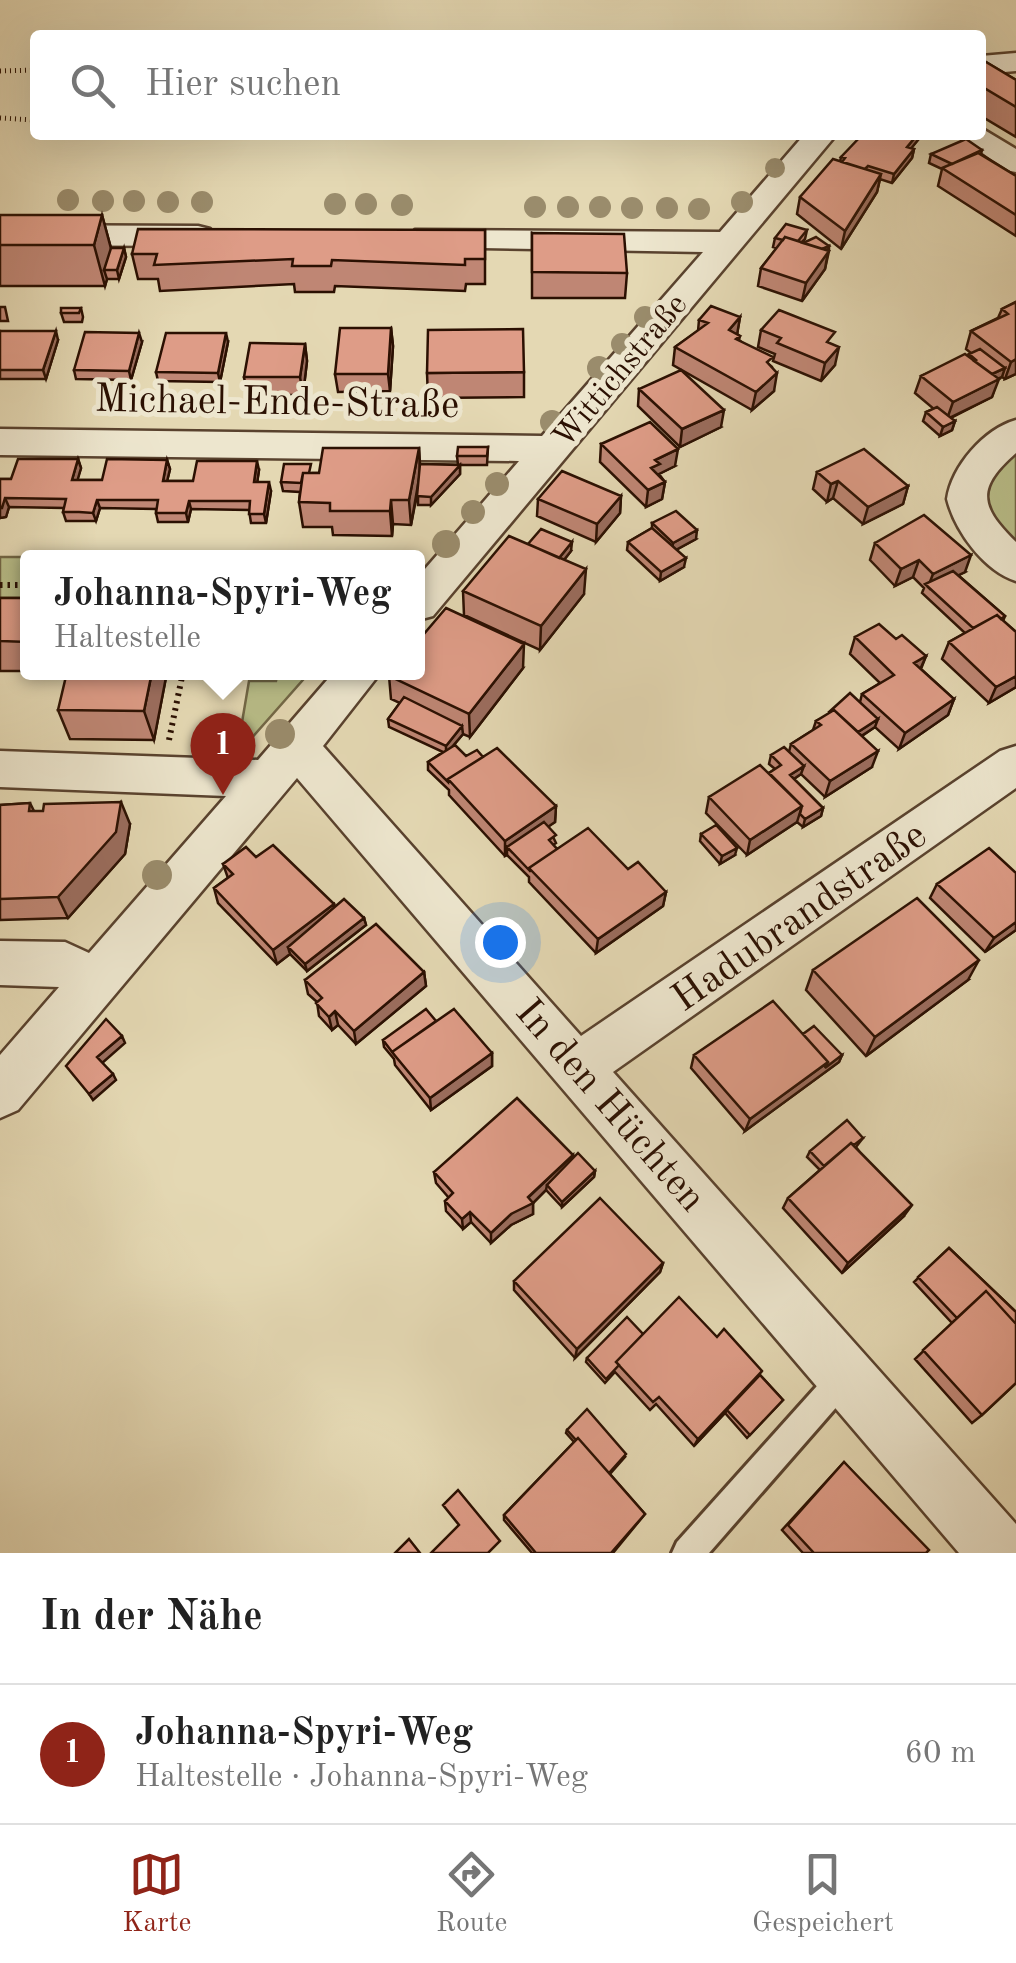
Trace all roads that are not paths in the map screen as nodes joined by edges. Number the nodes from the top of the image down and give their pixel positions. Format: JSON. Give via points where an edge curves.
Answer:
{"nodes":[{"id":1,"x":817,"y":140,"type":"edge"},
{"id":2,"x":982,"y":140,"type":"edge"},
{"id":3,"x":1016,"y":162,"type":"edge"},
{"id":4,"x":0,"y":235,"type":"edge"},
{"id":5,"x":234,"y":236,"type":"edge"},
{"id":6,"x":390,"y":237,"type":"edge"},
{"id":7,"x":726,"y":242,"type":"junction"},
{"id":8,"x":1016,"y":433,"type":"edge"},
{"id":9,"x":0,"y":442,"type":"edge"},
{"id":10,"x":554,"y":449,"type":"junction"},
{"id":11,"x":1016,"y":566,"type":"edge"},
{"id":12,"x":425,"y":598,"type":"edge"},
{"id":13,"x":353,"y":680,"type":"edge"},
{"id":14,"x":283,"y":762,"type":"junction"},
{"id":15,"x":1016,"y":764,"type":"edge"},
{"id":16,"x":0,"y":769,"type":"edge"},
{"id":17,"x":0,"y":963,"type":"edge"},
{"id":18,"x":94,"y":982,"type":"junction"},
{"id":19,"x":580,"y":1066,"type":"junction"},
{"id":20,"x":0,"y":1093,"type":"edge"},
{"id":21,"x":846,"y":1374,"type":"junction"},
{"id":22,"x":688,"y":1553,"type":"edge"},
{"id":23,"x":1000,"y":1553,"type":"edge"}],
"edges":[{"from":1,"to":7,"type":"street","name":"Wittichstraße"},
{"from":2,"to":3,"type":"street"},
{"from":4,"to":5,"type":"street"},
{"from":6,"to":7,"type":"street"},
{"from":7,"to":10,"type":"street","name":"Wittichstraße"},
{"from":8,"to":11,"type":"street","via":[[976,466],[966,506],[977,528]]},
{"from":9,"to":10,"type":"street","name":"Michael-Ende-Straße"},
{"from":10,"to":12,"type":"street","name":"Wittichstraße"},
{"from":13,"to":14,"type":"street"},
{"from":14,"to":16,"type":"street","via":[[162,772]]},
{"from":14,"to":18,"type":"street"},
{"from":14,"to":19,"type":"street","name":"In den Hüchten"},
{"from":15,"to":19,"type":"street","name":"Hadubrandstraße"},
{"from":17,"to":18,"type":"street","via":[[65,964]]},
{"from":18,"to":20,"type":"street"},
{"from":19,"to":21,"type":"street","name":"In den Hüchten"},
{"from":21,"to":22,"type":"lane"},
{"from":21,"to":23,"type":"street","name":"In den Hüchten"}]}
